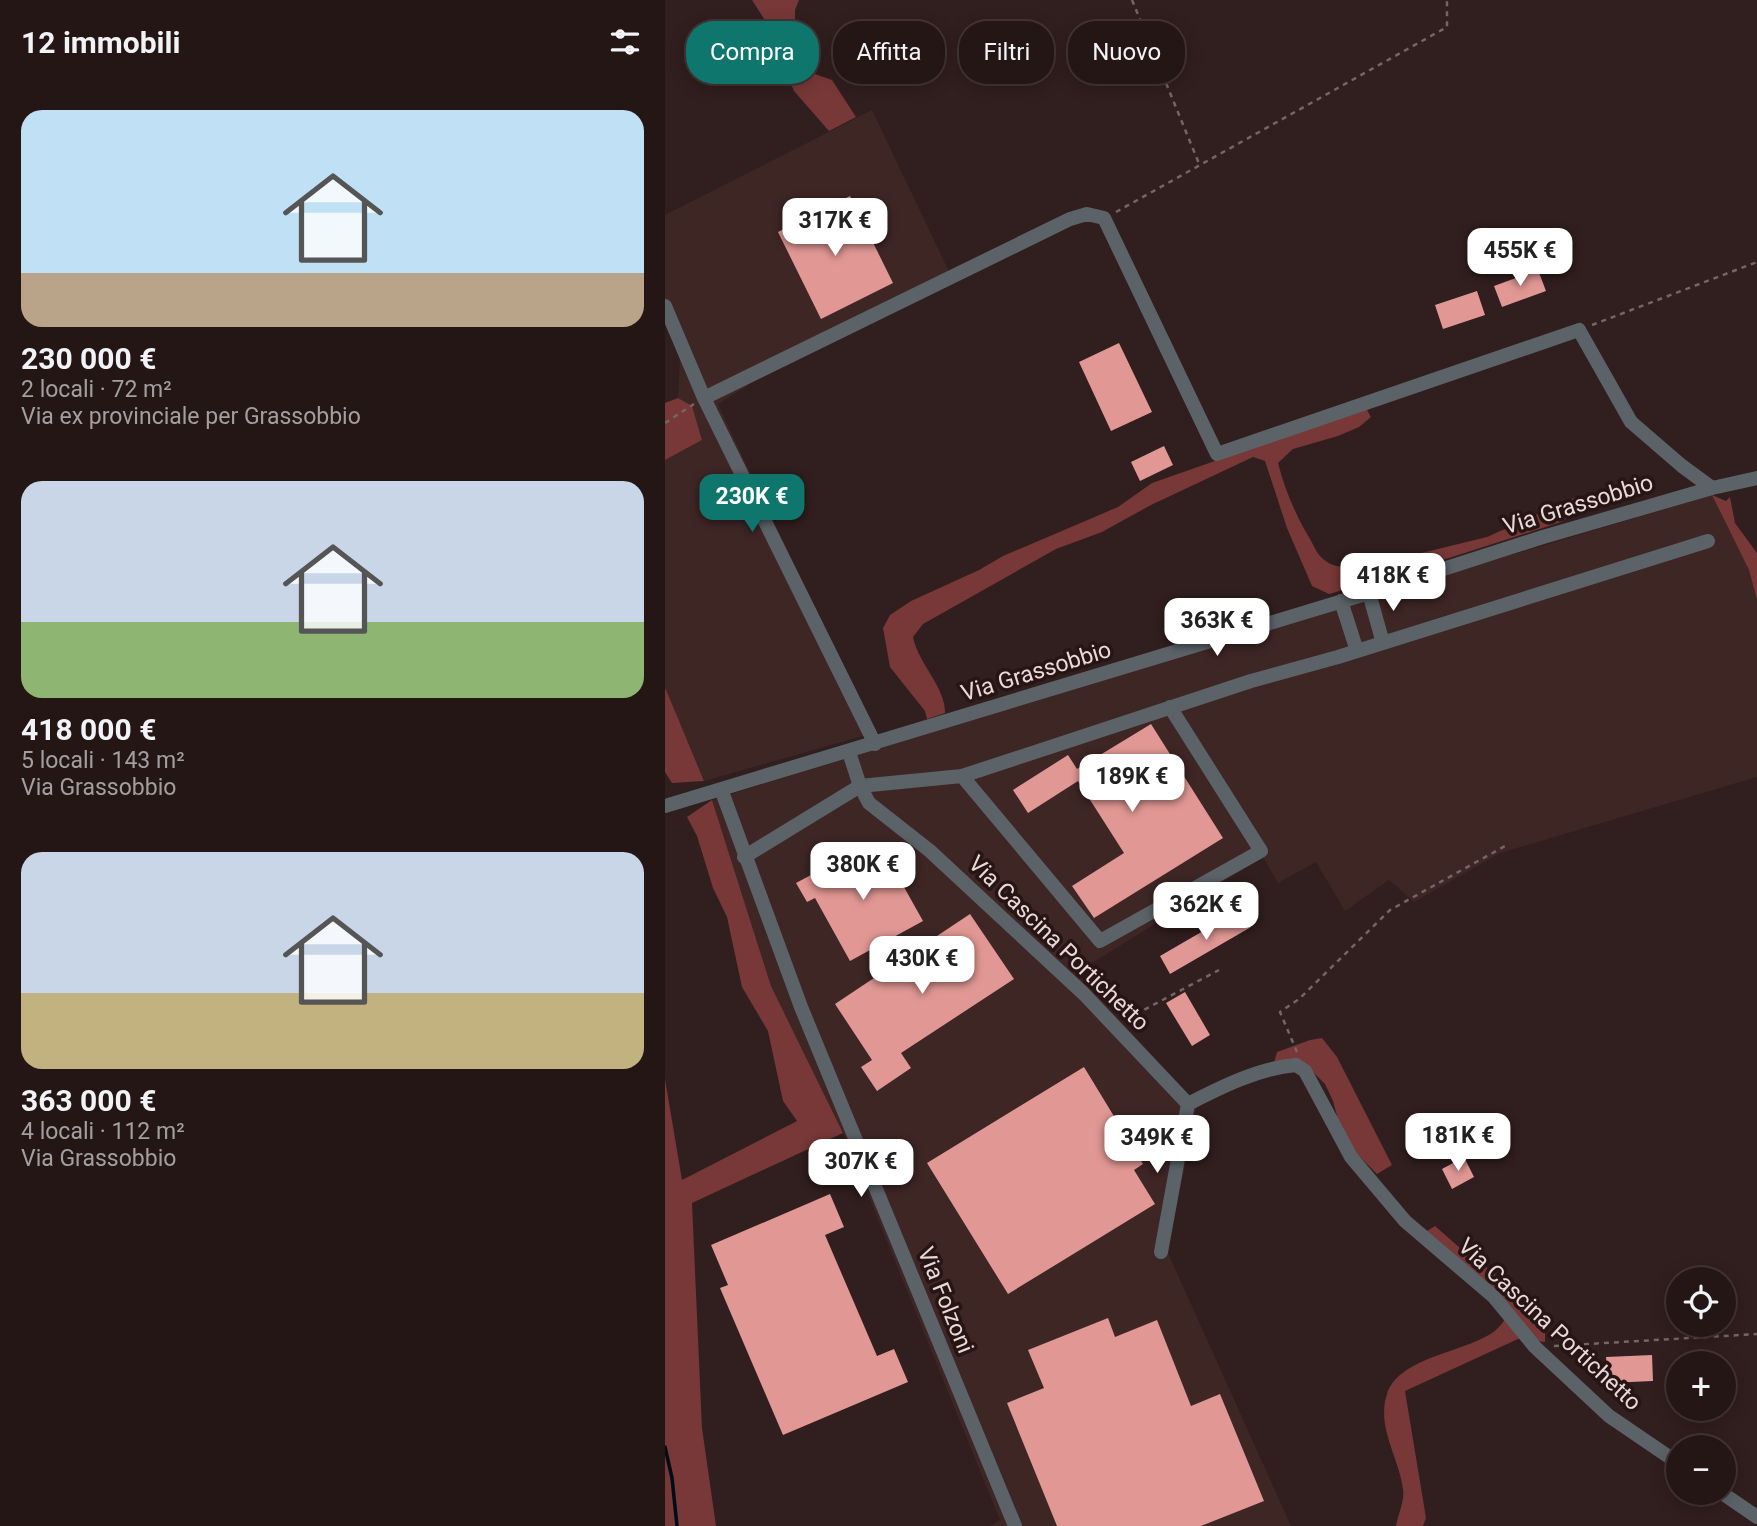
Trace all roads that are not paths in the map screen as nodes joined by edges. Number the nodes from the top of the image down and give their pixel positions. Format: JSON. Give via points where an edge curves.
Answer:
{"nodes":[{"id":1,"x":665,"y":306,"type":"edge"},
{"id":2,"x":704,"y":398,"type":"junction"},
{"id":3,"x":1757,"y":478,"type":"edge"},
{"id":4,"x":1712,"y":488,"type":"junction"},
{"id":5,"x":1708,"y":541,"type":"dead end"},
{"id":6,"x":1369,"y":593,"type":"junction"},
{"id":7,"x":1341,"y":601,"type":"junction"},
{"id":8,"x":1383,"y":643,"type":"junction"},
{"id":9,"x":1357,"y":651,"type":"junction"},
{"id":10,"x":1170,"y":707,"type":"junction"},
{"id":11,"x":875,"y":744,"type":"junction"},
{"id":12,"x":849,"y":752,"type":"junction"},
{"id":13,"x":962,"y":776,"type":"junction"},
{"id":14,"x":860,"y":786,"type":"junction"},
{"id":15,"x":721,"y":789,"type":"junction"},
{"id":16,"x":665,"y":792,"type":"edge"},
{"id":17,"x":691,"y":798,"type":"junction"},
{"id":18,"x":665,"y":806,"type":"edge"},
{"id":19,"x":744,"y":856,"type":"junction"},
{"id":20,"x":1188,"y":1104,"type":"junction"},
{"id":21,"x":1161,"y":1251,"type":"dead end"},
{"id":22,"x":1666,"y":1455,"type":"edge"},
{"id":23,"x":1736,"y":1503,"type":"edge"},
{"id":24,"x":1757,"y":1517,"type":"edge"},
{"id":25,"x":1015,"y":1526,"type":"edge"}],
"edges":[{"from":1,"to":2,"type":"street"},
{"from":2,"to":4,"type":"street","via":[[1087,214],[1104,218],[1217,454],[1579,330],[1631,422]]},
{"from":2,"to":11,"type":"street"},
{"from":3,"to":4,"type":"street","name":"Via Grassobbio"},
{"from":4,"to":6,"type":"street","name":"Via Grassobbio"},
{"from":5,"to":8,"type":"street"},
{"from":6,"to":7,"type":"street","name":"Via Grassobbio"},
{"from":6,"to":8,"type":"street"},
{"from":7,"to":9,"type":"street"},
{"from":7,"to":11,"type":"street","name":"Via Grassobbio"},
{"from":8,"to":9,"type":"street"},
{"from":9,"to":10,"type":"street"},
{"from":10,"to":13,"type":"street"},
{"from":10,"to":13,"type":"street","via":[[1261,851],[1100,941]]},
{"from":11,"to":12,"type":"street","name":"Via Grassobbio"},
{"from":12,"to":14,"type":"street","name":"Via Cascina Portichetto"},
{"from":12,"to":15,"type":"street","name":"Via Grassobbio"},
{"from":13,"to":14,"type":"street"},
{"from":14,"to":19,"type":"street"},
{"from":14,"to":20,"type":"street","name":"Via Cascina Portichetto","via":[[869,803],[930,851],[1084,994]]},
{"from":15,"to":17,"type":"street","name":"Via Grassobbio"},
{"from":15,"to":19,"type":"street","name":"Via Folzoni"},
{"from":16,"to":17,"type":"street","name":"Via Grassobbio"},
{"from":17,"to":18,"type":"street","name":"Via Grassobbio"},
{"from":19,"to":25,"type":"street","name":"Via Folzoni","via":[[806,1019]]},
{"from":20,"to":21,"type":"street"},
{"from":20,"to":22,"type":"street","name":"Via Cascina Portichetto","via":[[1220,1087],[1297,1065],[1305,1071],[1351,1157],[1405,1221],[1494,1297],[1535,1347],[1609,1416]]},
{"from":23,"to":24,"type":"street"}]}
